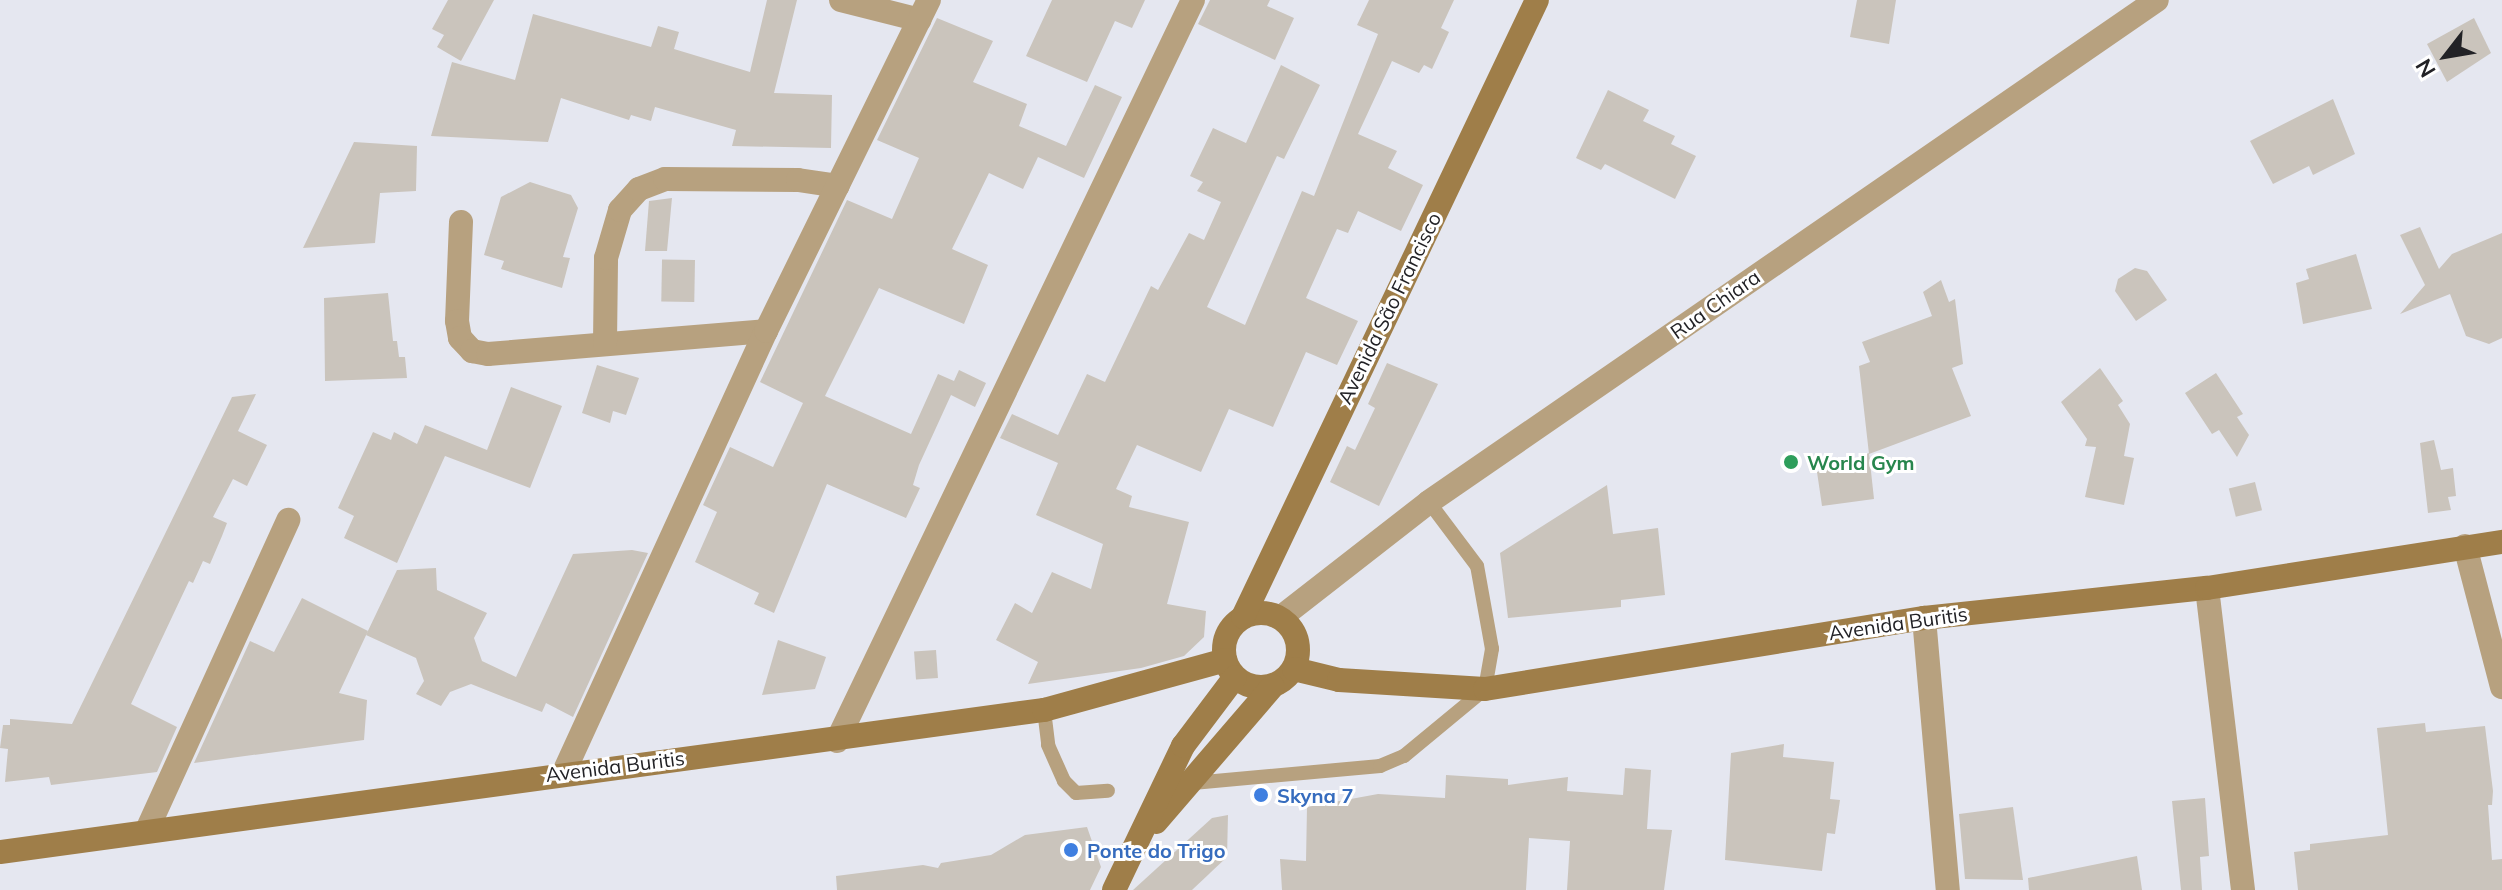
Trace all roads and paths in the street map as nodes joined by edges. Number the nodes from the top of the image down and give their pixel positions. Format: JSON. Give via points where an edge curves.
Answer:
{"nodes":[{"id":1,"x":841,"y":0,"type":"edge"},
{"id":2,"x":1193,"y":0,"type":"edge"},
{"id":3,"x":1537,"y":0,"type":"edge"},
{"id":4,"x":2157,"y":0,"type":"edge"},
{"id":5,"x":924,"y":10,"type":"edge"},
{"id":6,"x":838,"y":186,"type":"junction"},
{"id":7,"x":461,"y":222,"type":"dead end"},
{"id":8,"x":766,"y":331,"type":"junction"},
{"id":9,"x":605,"y":343,"type":"junction"},
{"id":10,"x":1429,"y":502,"type":"junction"},
{"id":11,"x":288,"y":520,"type":"dead end"},
{"id":12,"x":2502,"y":542,"type":"edge"},
{"id":13,"x":2465,"y":546,"type":"junction"},
{"id":14,"x":2207,"y":588,"type":"junction"},
{"id":15,"x":1243,"y":617,"type":"junction"},
{"id":16,"x":1280,"y":618,"type":"junction"},
{"id":17,"x":1924,"y":618,"type":"junction"},
{"id":18,"x":1230,"y":669,"type":"junction"},
{"id":19,"x":1294,"y":669,"type":"junction"},
{"id":20,"x":1273,"y":686,"type":"junction"},
{"id":21,"x":2502,"y":687,"type":"edge"},
{"id":22,"x":1485,"y":689,"type":"junction"},
{"id":23,"x":1044,"y":710,"type":"junction"},
{"id":24,"x":837,"y":741,"type":"junction"},
{"id":25,"x":564,"y":772,"type":"junction"},
{"id":26,"x":1193,"y":783,"type":"junction"},
{"id":27,"x":1108,"y":791,"type":"dead end"},
{"id":28,"x":147,"y":830,"type":"junction"},
{"id":29,"x":1141,"y":838,"type":"junction"},
{"id":30,"x":0,"y":852,"type":"edge"},
{"id":31,"x":1114,"y":890,"type":"edge"},
{"id":32,"x":1948,"y":890,"type":"edge"},
{"id":33,"x":2243,"y":890,"type":"edge"}],
"edges":[{"from":1,"to":5,"type":"street"},
{"from":2,"to":24,"type":"street"},
{"from":3,"to":15,"type":"street","name":"Avenida São Francisco"},
{"from":4,"to":10,"type":"street","name":"Rua Chiara"},
{"from":5,"to":6,"type":"street"},
{"from":6,"to":8,"type":"street"},
{"from":6,"to":9,"type":"street","via":[[798,180],[665,179],[639,189],[620,210],[606,258]]},
{"from":7,"to":9,"type":"street","via":[[457,321],[460,338],[472,351]]},
{"from":8,"to":9,"type":"street"},
{"from":8,"to":25,"type":"street"},
{"from":10,"to":16,"type":"street","name":"Rua Chiara"},
{"from":10,"to":22,"type":"lane","via":[[1477,566],[1492,649]]},
{"from":11,"to":28,"type":"street"},
{"from":12,"to":13,"type":"street","name":"Avenida Buritis"},
{"from":13,"to":14,"type":"street","name":"Avenida Buritis"},
{"from":13,"to":21,"type":"street"},
{"from":14,"to":17,"type":"street","name":"Avenida Buritis"},
{"from":14,"to":33,"type":"street"},
{"from":15,"to":16,"type":"street","via":[[1268,613]]},
{"from":15,"to":18,"type":"street","via":[[1226,635]]},
{"from":16,"to":19,"type":"street","via":[[1298,641]]},
{"from":17,"to":22,"type":"street","name":"Avenida Buritis"},
{"from":17,"to":32,"type":"street"},
{"from":18,"to":20,"type":"street","via":[[1253,687]]},
{"from":18,"to":23,"type":"street","name":"Avenida Buritis"},
{"from":18,"to":29,"type":"street","via":[[1183,746]]},
{"from":19,"to":20,"type":"street"},
{"from":19,"to":22,"type":"street","name":"Avenida Buritis","via":[[1339,680]]},
{"from":20,"to":26,"type":"street"},
{"from":22,"to":26,"type":"lane","via":[[1404,756],[1380,766]]},
{"from":23,"to":24,"type":"street","name":"Avenida Buritis"},
{"from":23,"to":27,"type":"lane","via":[[1048,745],[1064,781],[1076,793]]},
{"from":24,"to":25,"type":"street","name":"Avenida Buritis"},
{"from":25,"to":28,"type":"street","name":"Avenida Buritis"},
{"from":26,"to":29,"type":"street"},
{"from":28,"to":30,"type":"street","name":"Avenida Buritis"},
{"from":29,"to":31,"type":"street"}]}
